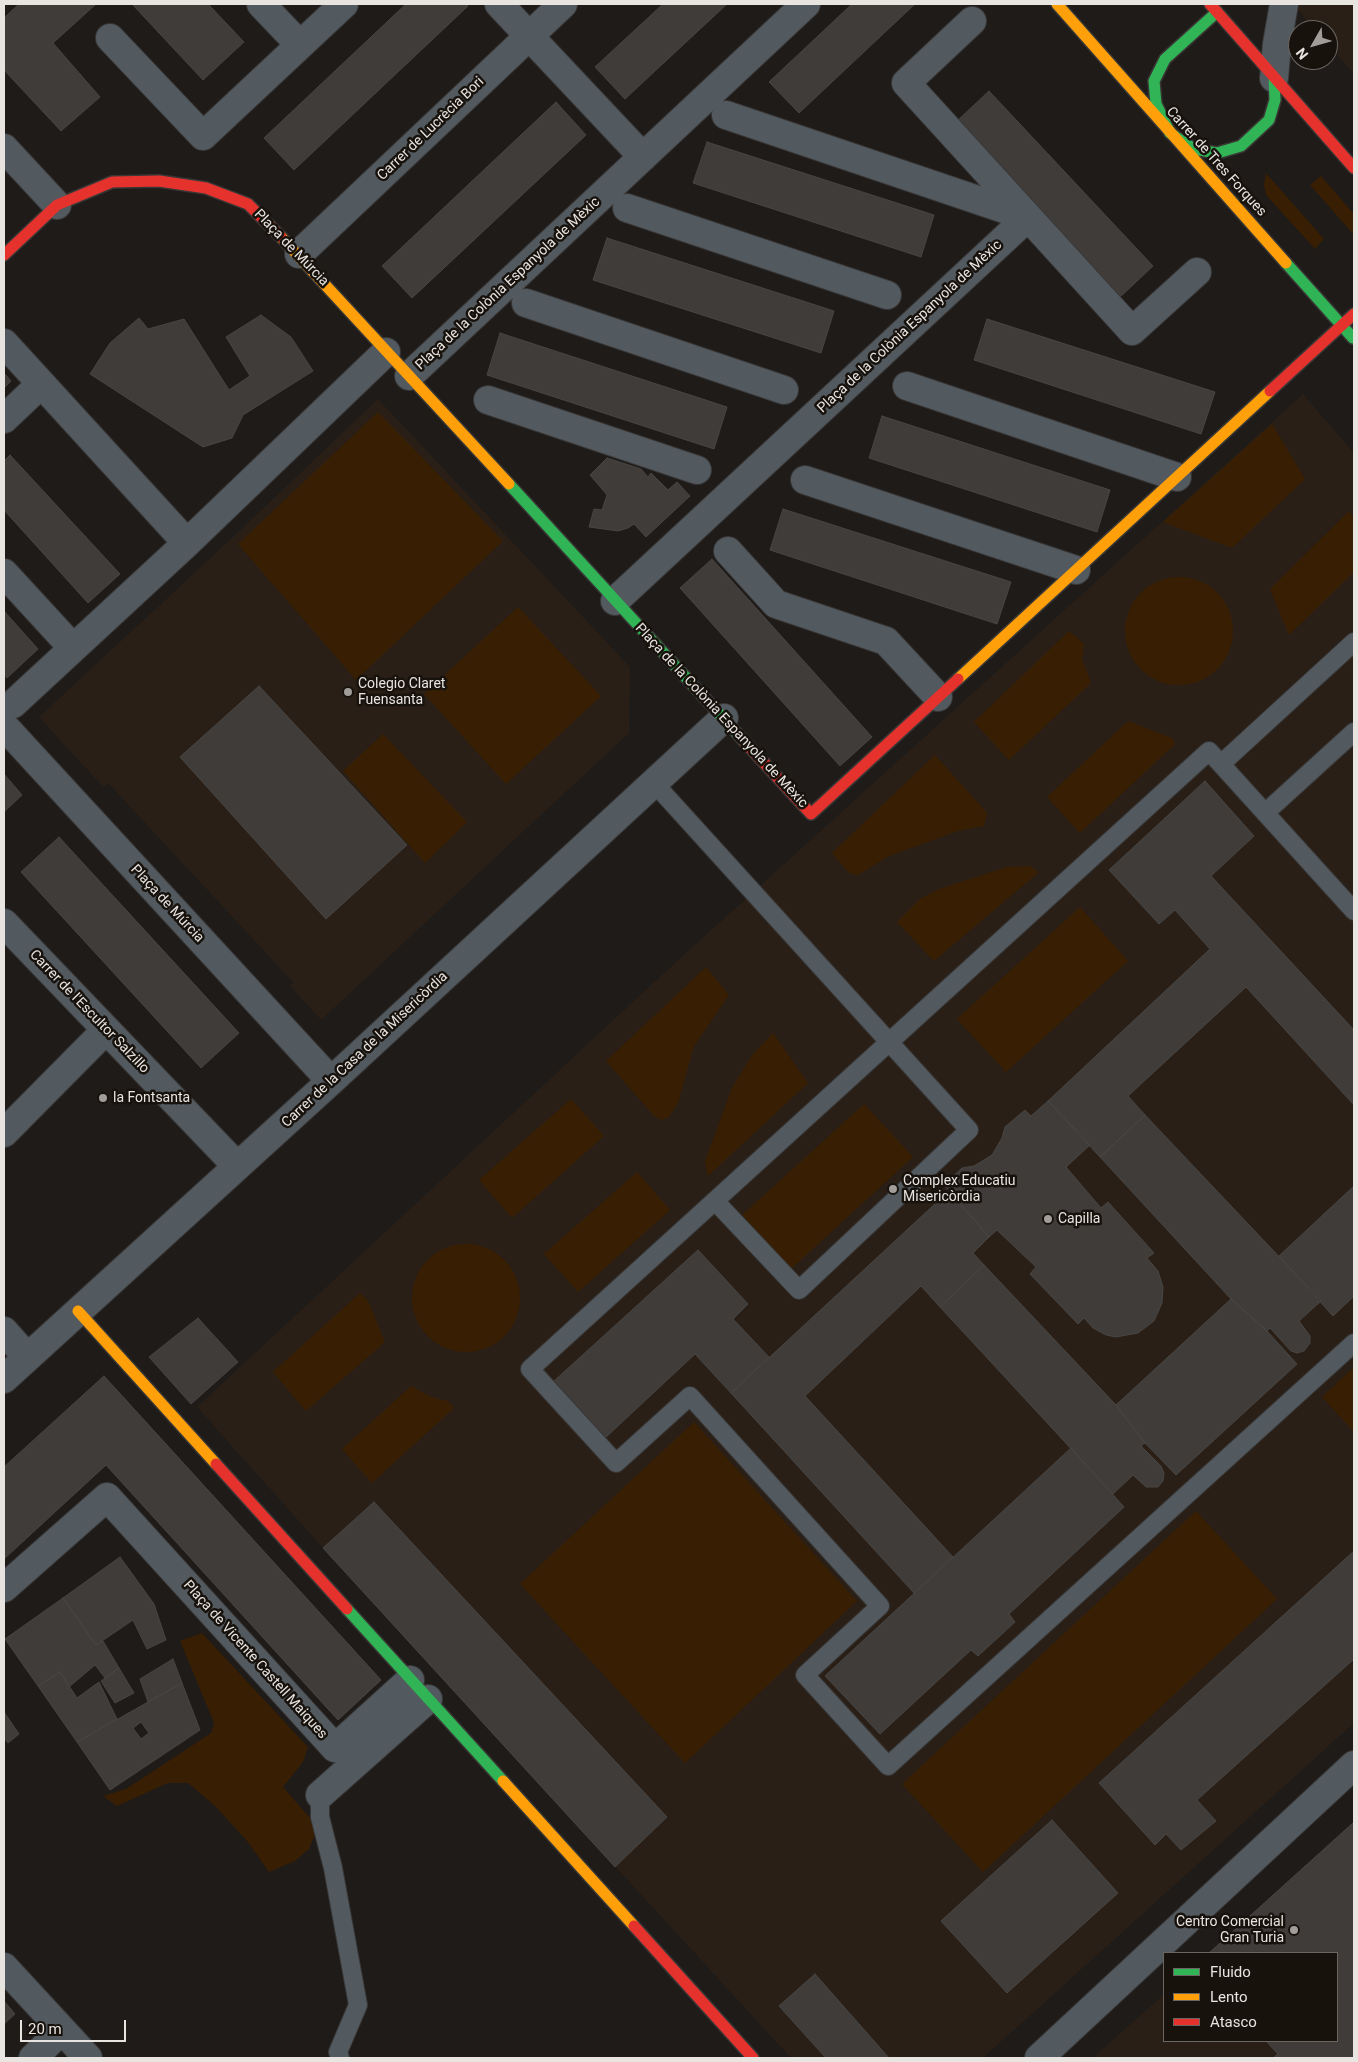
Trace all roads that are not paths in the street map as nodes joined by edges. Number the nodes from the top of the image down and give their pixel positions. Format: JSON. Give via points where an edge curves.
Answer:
{"nodes":[{"id":1,"x":261,"y":4,"type":"edge"},
{"id":2,"x":499,"y":4,"type":"edge"},
{"id":3,"x":563,"y":4,"type":"edge"},
{"id":4,"x":806,"y":4,"type":"edge"},
{"id":5,"x":1057,"y":4,"type":"edge"},
{"id":6,"x":1284,"y":4,"type":"edge"},
{"id":7,"x":1217,"y":6,"type":"edge"},
{"id":8,"x":340,"y":7,"type":"edge"},
{"id":9,"x":972,"y":22,"type":"dead end"},
{"id":10,"x":529,"y":36,"type":"junction"},
{"id":11,"x":110,"y":38,"type":"dead end"},
{"id":12,"x":300,"y":45,"type":"junction"},
{"id":13,"x":1274,"y":78,"type":"junction"},
{"id":14,"x":726,"y":115,"type":"dead end"},
{"id":15,"x":1170,"y":133,"type":"junction"},
{"id":16,"x":4,"y":148,"type":"edge"},
{"id":17,"x":643,"y":157,"type":"junction"},
{"id":18,"x":1354,"y":168,"type":"edge"},
{"id":19,"x":57,"y":205,"type":"junction"},
{"id":20,"x":627,"y":208,"type":"dead end"},
{"id":21,"x":1028,"y":217,"type":"junction"},
{"id":22,"x":299,"y":254,"type":"junction"},
{"id":23,"x":4,"y":255,"type":"edge"},
{"id":24,"x":1197,"y":272,"type":"dead end"},
{"id":25,"x":887,"y":295,"type":"dead end"},
{"id":26,"x":526,"y":303,"type":"dead end"},
{"id":27,"x":1354,"y":314,"type":"edge"},
{"id":28,"x":1342,"y":326,"type":"junction"},
{"id":29,"x":1354,"y":340,"type":"edge"},
{"id":30,"x":4,"y":343,"type":"edge"},
{"id":31,"x":386,"y":352,"type":"junction"},
{"id":32,"x":409,"y":376,"type":"junction"},
{"id":33,"x":41,"y":384,"type":"junction"},
{"id":34,"x":906,"y":386,"type":"dead end"},
{"id":35,"x":784,"y":390,"type":"dead end"},
{"id":36,"x":488,"y":400,"type":"dead end"},
{"id":37,"x":4,"y":419,"type":"edge"},
{"id":38,"x":697,"y":470,"type":"dead end"},
{"id":39,"x":1177,"y":477,"type":"junction"},
{"id":40,"x":805,"y":480,"type":"dead end"},
{"id":41,"x":187,"y":543,"type":"junction"},
{"id":42,"x":728,"y":551,"type":"dead end"},
{"id":43,"x":1076,"y":570,"type":"junction"},
{"id":44,"x":4,"y":572,"type":"edge"},
{"id":45,"x":615,"y":600,"type":"junction"},
{"id":46,"x":1354,"y":642,"type":"edge"},
{"id":47,"x":73,"y":648,"type":"junction"},
{"id":48,"x":938,"y":697,"type":"junction"},
{"id":49,"x":9,"y":715,"type":"edge"},
{"id":50,"x":724,"y":718,"type":"junction"},
{"id":51,"x":1354,"y":732,"type":"edge"},
{"id":52,"x":1221,"y":764,"type":"junction"},
{"id":53,"x":654,"y":783,"type":"junction"},
{"id":54,"x":1266,"y":813,"type":"junction"},
{"id":55,"x":1354,"y":911,"type":"edge"},
{"id":56,"x":4,"y":922,"type":"edge"},
{"id":57,"x":106,"y":1030,"type":"junction"},
{"id":58,"x":889,"y":1042,"type":"junction"},
{"id":59,"x":331,"y":1081,"type":"junction"},
{"id":60,"x":4,"y":1133,"type":"edge"},
{"id":61,"x":237,"y":1166,"type":"junction"},
{"id":62,"x":714,"y":1201,"type":"junction"},
{"id":63,"x":78,"y":1311,"type":"junction"},
{"id":64,"x":4,"y":1331,"type":"edge"},
{"id":65,"x":1354,"y":1343,"type":"edge"},
{"id":66,"x":27,"y":1357,"type":"junction"},
{"id":67,"x":4,"y":1380,"type":"edge"},
{"id":68,"x":4,"y":1588,"type":"edge"},
{"id":69,"x":419,"y":1689,"type":"junction"},
{"id":70,"x":1354,"y":1765,"type":"edge"},
{"id":71,"x":320,"y":1795,"type":"joint"},
{"id":72,"x":4,"y":1967,"type":"edge"},
{"id":73,"x":62,"y":2030,"type":"junction"},
{"id":74,"x":33,"y":2058,"type":"edge"},
{"id":75,"x":88,"y":2058,"type":"edge"},
{"id":76,"x":340,"y":2058,"type":"edge"},
{"id":77,"x":752,"y":2058,"type":"edge"},
{"id":78,"x":1040,"y":2058,"type":"edge"}],
"edges":[{"from":1,"to":12,"type":"street"},
{"from":2,"to":10,"type":"street"},
{"from":3,"to":10,"type":"street","name":"Carrer de Lucrècia Bori"},
{"from":4,"to":17,"type":"street","name":"Plaça de la Colònia Espanyola de Mèxic"},
{"from":5,"to":15,"type":"street","name":"Carrer de Tres Forques"},
{"from":6,"to":13,"type":"street"},
{"from":7,"to":13,"type":"street"},
{"from":7,"to":15,"type":"street","via":[[1165,59],[1154,81],[1156,104]]},
{"from":8,"to":12,"type":"street"},
{"from":9,"to":21,"type":"street","via":[[906,84]]},
{"from":10,"to":17,"type":"street"},
{"from":10,"to":22,"type":"street","name":"Carrer de Lucrècia Bori"},
{"from":11,"to":12,"type":"street","via":[[203,136]]},
{"from":13,"to":15,"type":"street","via":[[1275,100],[1269,120],[1241,146],[1217,153],[1194,149]]},
{"from":13,"to":18,"type":"street"},
{"from":14,"to":21,"type":"street"},
{"from":15,"to":28,"type":"street","name":"Carrer de Tres Forques"},
{"from":16,"to":19,"type":"street"},
{"from":17,"to":32,"type":"street","name":"Plaça de la Colònia Espanyola de Mèxic"},
{"from":19,"to":22,"type":"street","name":"Plaça de Múrcia","via":[[112,182],[159,181],[206,188],[248,204]]},
{"from":19,"to":23,"type":"street"},
{"from":20,"to":25,"type":"street"},
{"from":21,"to":24,"type":"street","via":[[1132,331]]},
{"from":21,"to":45,"type":"street","name":"Plaça de la Colònia Espanyola de Mèxic"},
{"from":22,"to":31,"type":"street","name":"Plaça de Múrcia"},
{"from":26,"to":35,"type":"street","name":"Plaça de la Colònia Espanyola de Mèxic"},
{"from":27,"to":28,"type":"street","name":"Plaça de la Colònia Espanyola de Mèxic"},
{"from":28,"to":29,"type":"street","name":"Carrer de Tres Forques"},
{"from":28,"to":39,"type":"street","name":"Plaça de la Colònia Espanyola de Mèxic"},
{"from":30,"to":33,"type":"street"},
{"from":31,"to":32,"type":"street","name":"Plaça de Múrcia"},
{"from":31,"to":41,"type":"street","name":"Plaça de Múrcia"},
{"from":32,"to":45,"type":"street","name":"Plaça de la Colònia Espanyola de Mèxic"},
{"from":33,"to":37,"type":"street"},
{"from":33,"to":41,"type":"street"},
{"from":34,"to":39,"type":"street"},
{"from":36,"to":38,"type":"street"},
{"from":39,"to":43,"type":"street","name":"Plaça de la Colònia Espanyola de Mèxic"},
{"from":40,"to":43,"type":"street"},
{"from":41,"to":47,"type":"street","name":"Plaça de Múrcia"},
{"from":42,"to":48,"type":"street","via":[[776,604],[886,641]]},
{"from":43,"to":48,"type":"street","name":"Plaça de la Colònia Espanyola de Mèxic"},
{"from":44,"to":47,"type":"street"},
{"from":45,"to":50,"type":"street","name":"Plaça de la Colònia Espanyola de Mèxic"},
{"from":46,"to":52,"type":"lane"},
{"from":47,"to":49,"type":"street","name":"Plaça de Múrcia"},
{"from":48,"to":50,"type":"street","name":"Plaça de la Colònia Espanyola de Mèxic","via":[[811,814]]},
{"from":49,"to":59,"type":"street","name":"Plaça de Múrcia"},
{"from":50,"to":53,"type":"street","name":"Carrer de la Casa de la Misericòrdia"},
{"from":51,"to":54,"type":"lane"},
{"from":52,"to":54,"type":"lane"},
{"from":52,"to":58,"type":"lane","via":[[1209,751]]},
{"from":53,"to":58,"type":"lane"},
{"from":53,"to":59,"type":"street","name":"Carrer de la Casa de la Misericòrdia"},
{"from":54,"to":55,"type":"lane"},
{"from":56,"to":57,"type":"street","name":"Carrer de l'Escultor Salzillo"},
{"from":57,"to":60,"type":"street"},
{"from":57,"to":61,"type":"street","name":"Carrer de l'Escultor Salzillo"},
{"from":58,"to":62,"type":"lane"},
{"from":58,"to":62,"type":"lane","via":[[969,1130],[799,1290]]},
{"from":59,"to":61,"type":"street","name":"Carrer de la Casa de la Misericòrdia"},
{"from":61,"to":63,"type":"street","name":"Carrer de la Casa de la Misericòrdia"},
{"from":62,"to":65,"type":"lane","via":[[530,1368],[616,1464],[690,1396],[880,1606],[805,1675],[888,1766]]},
{"from":63,"to":66,"type":"street","name":"Carrer de la Casa de la Misericòrdia"},
{"from":63,"to":69,"type":"street"},
{"from":64,"to":66,"type":"street"},
{"from":66,"to":67,"type":"street","name":"Carrer de la Casa de la Misericòrdia"},
{"from":68,"to":69,"type":"street","name":"Plaça de Vicente Castell Maiques","via":[[107,1497],[335,1748]]},
{"from":69,"to":71,"type":"street"},
{"from":69,"to":77,"type":"street"},
{"from":70,"to":78,"type":"street"},
{"from":71,"to":76,"type":"lane","via":[[320,1817],[333,1868],[358,2005],[338,2052]]},
{"from":72,"to":73,"type":"street"},
{"from":73,"to":74,"type":"street"},
{"from":73,"to":75,"type":"street"}]}
